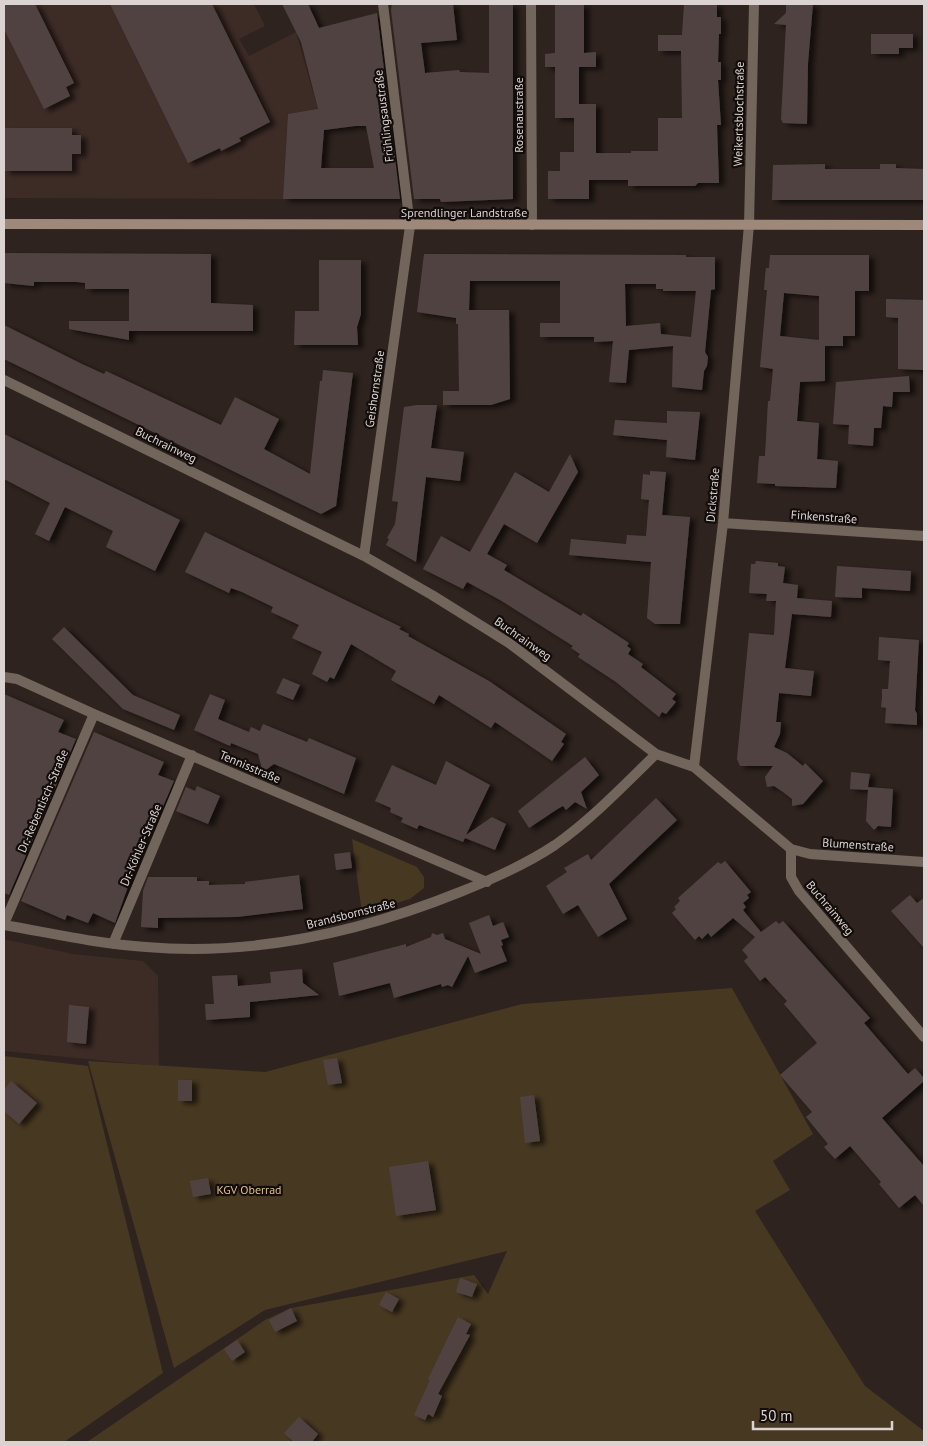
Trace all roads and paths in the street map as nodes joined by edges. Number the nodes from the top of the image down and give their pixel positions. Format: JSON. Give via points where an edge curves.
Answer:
{"nodes":[{"id":1,"x":383,"y":4,"type":"edge"},
{"id":2,"x":531,"y":4,"type":"edge"},
{"id":3,"x":754,"y":4,"type":"edge"},
{"id":4,"x":4,"y":224,"type":"edge"},
{"id":5,"x":532,"y":225,"type":"junction"},
{"id":6,"x":750,"y":225,"type":"junction"},
{"id":7,"x":924,"y":225,"type":"edge"},
{"id":8,"x":410,"y":226,"type":"junction"},
{"id":9,"x":4,"y":380,"type":"edge"},
{"id":10,"x":723,"y":523,"type":"junction"},
{"id":11,"x":924,"y":536,"type":"edge"},
{"id":12,"x":364,"y":556,"type":"junction"},
{"id":13,"x":4,"y":677,"type":"edge"},
{"id":14,"x":94,"y":714,"type":"junction"},
{"id":15,"x":656,"y":754,"type":"junction"},
{"id":16,"x":192,"y":755,"type":"junction"},
{"id":17,"x":694,"y":767,"type":"junction"},
{"id":18,"x":791,"y":849,"type":"junction"},
{"id":19,"x":924,"y":862,"type":"edge"},
{"id":20,"x":487,"y":882,"type":"junction"},
{"id":21,"x":4,"y":925,"type":"edge"},
{"id":22,"x":113,"y":944,"type":"junction"},
{"id":23,"x":924,"y":1037,"type":"edge"}],
"edges":[{"from":1,"to":8,"type":"street","name":"Frühlingsaustraße"},
{"from":2,"to":5,"type":"street","name":"Rosenaustraße"},
{"from":3,"to":6,"type":"street","name":"Weikertsblochstraße"},
{"from":4,"to":8,"type":"main road","name":"Sprendlinger Landstraße"},
{"from":5,"to":6,"type":"main road","name":"Sprendlinger Landstraße"},
{"from":5,"to":8,"type":"main road","name":"Sprendlinger Landstraße"},
{"from":6,"to":7,"type":"main road","name":"Sprendlinger Landstraße"},
{"from":6,"to":10,"type":"street","name":"Dickstraße"},
{"from":8,"to":12,"type":"street","name":"Geishornstraße"},
{"from":9,"to":12,"type":"street","name":"Buchrainweg"},
{"from":10,"to":11,"type":"street","name":"Finkenstraße"},
{"from":10,"to":17,"type":"street","name":"Dickstraße"},
{"from":12,"to":15,"type":"street","name":"Buchrainweg","via":[[448,604],[509,644]]},
{"from":13,"to":14,"type":"street","name":"Tennisstraße"},
{"from":14,"to":16,"type":"street","name":"Tennisstraße"},
{"from":14,"to":21,"type":"street","name":"Dr.-Rebentisch-Straße"},
{"from":15,"to":17,"type":"street","name":"Buchrainweg"},
{"from":15,"to":20,"type":"street","name":"Brandsbornstraße","via":[[566,837]]},
{"from":16,"to":20,"type":"street","name":"Tennisstraße"},
{"from":16,"to":22,"type":"street","name":"Dr.-Köhler-Straße"},
{"from":17,"to":18,"type":"street","name":"Buchrainweg"},
{"from":18,"to":19,"type":"street","name":"Blumenstraße","via":[[810,854]]},
{"from":18,"to":23,"type":"street","name":"Buchrainweg","via":[[791,877],[799,892]]},
{"from":20,"to":22,"type":"street","name":"Brandsbornstraße","via":[[392,918],[299,939],[248,946],[186,948]]},
{"from":21,"to":22,"type":"street","name":"Brandsbornstraße"}]}
